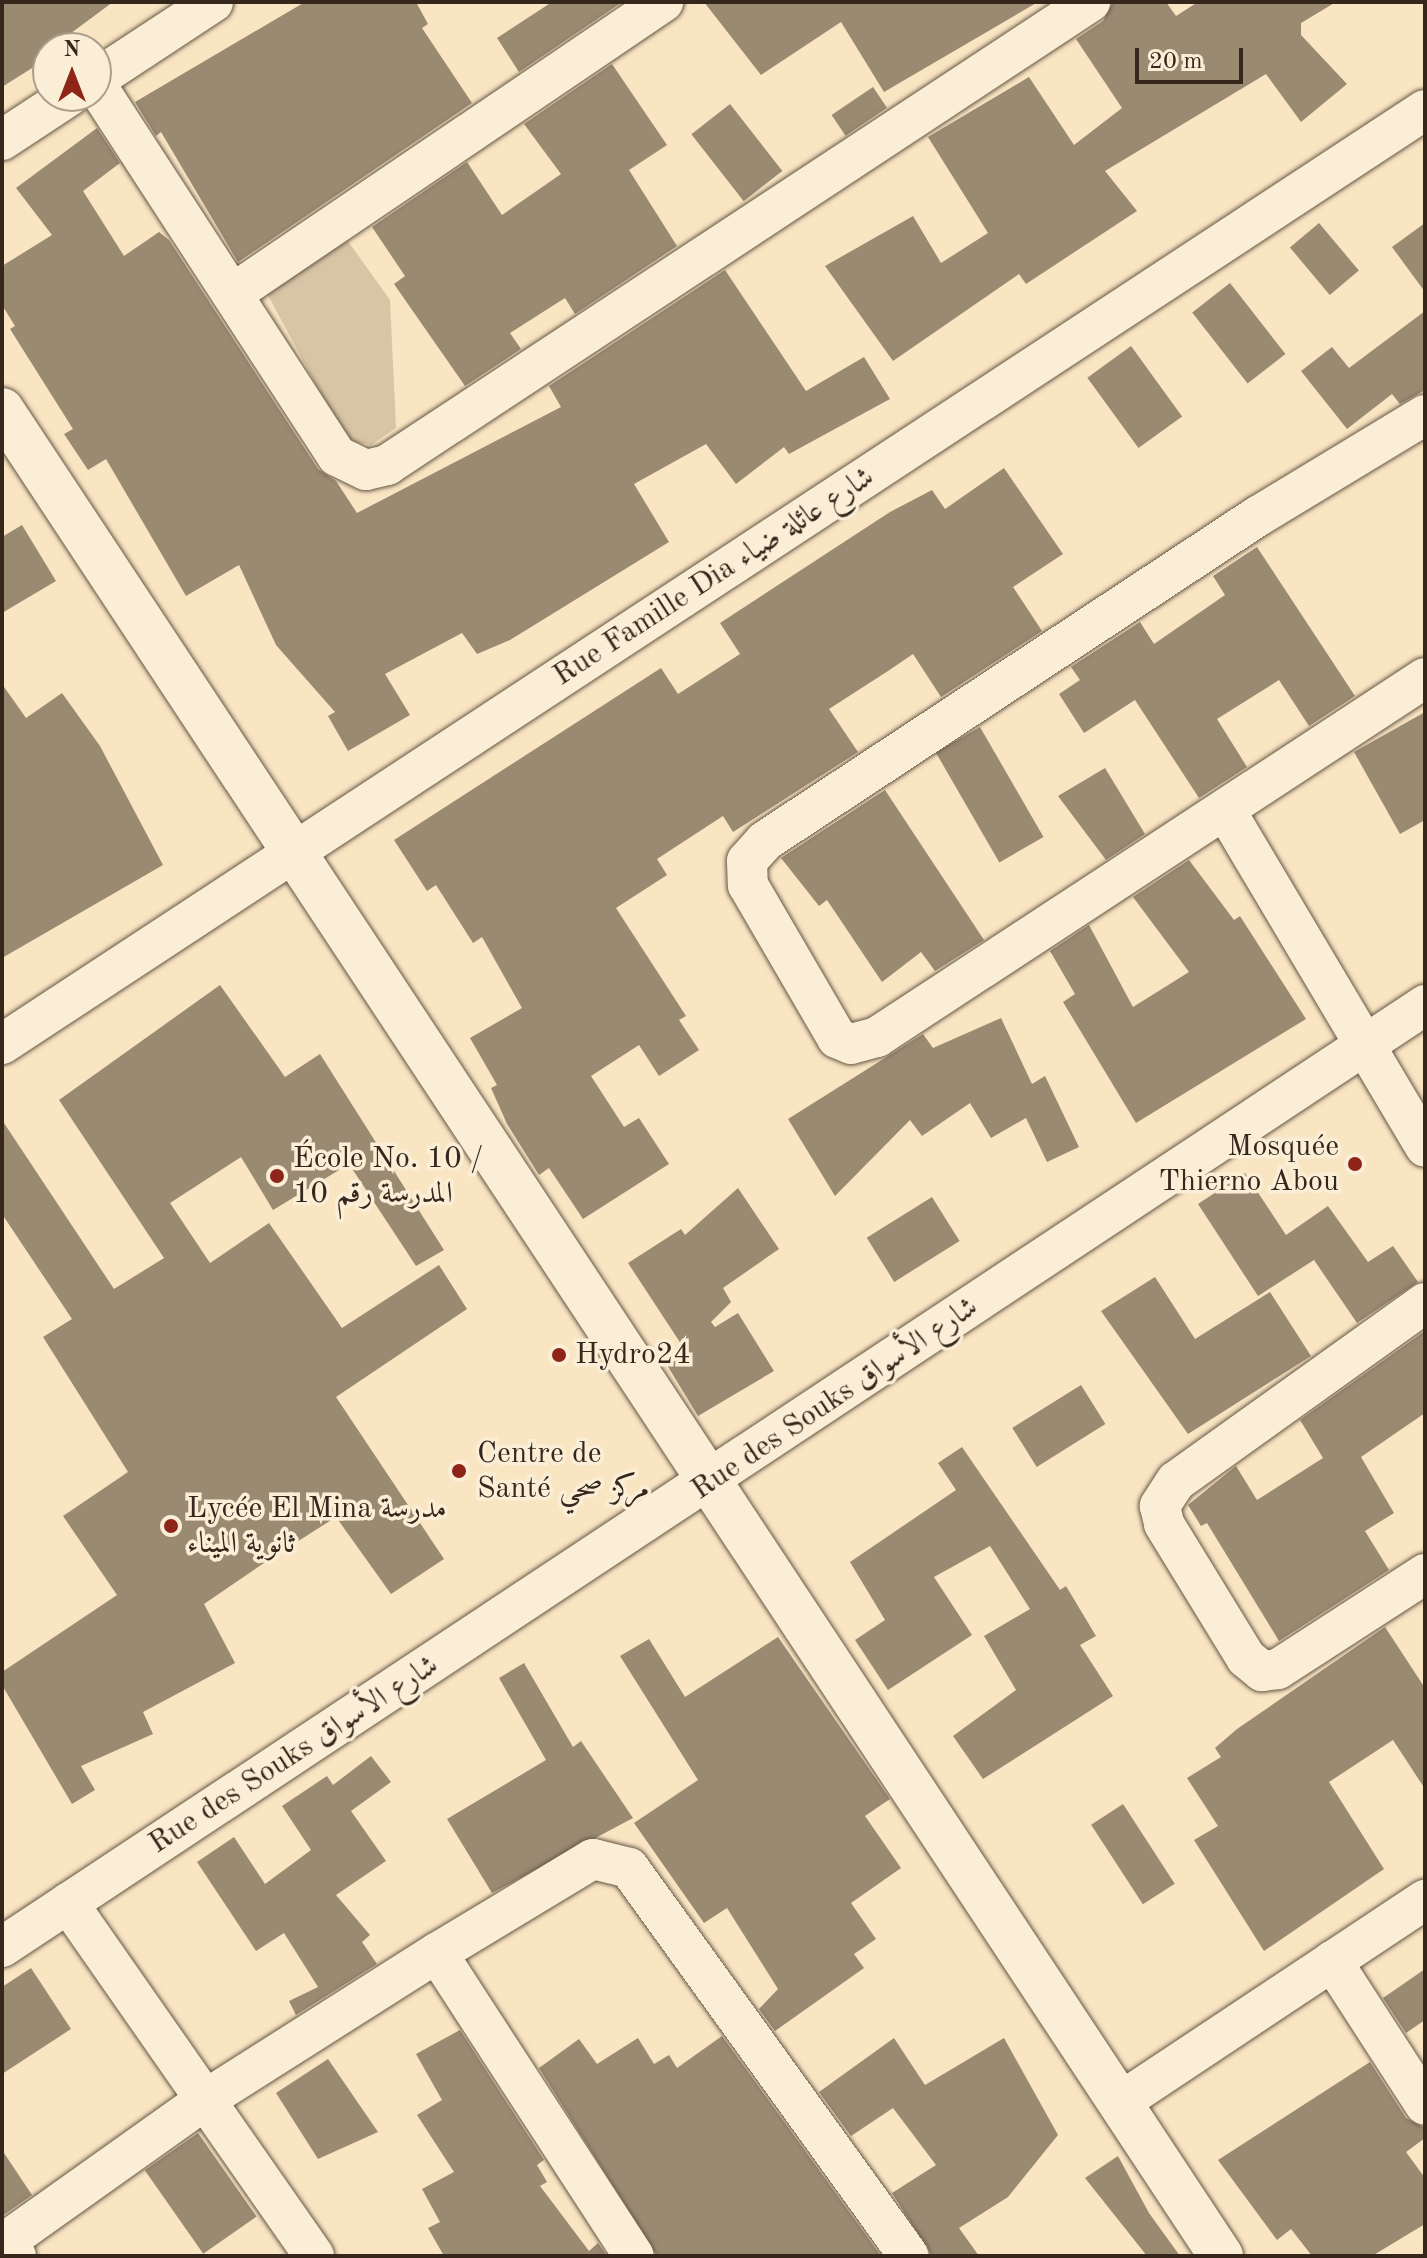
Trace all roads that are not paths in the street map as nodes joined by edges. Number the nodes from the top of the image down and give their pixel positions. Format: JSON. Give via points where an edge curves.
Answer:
{"nodes":[{"id":1,"x":213,"y":2,"type":"edge"},
{"id":2,"x":663,"y":2,"type":"edge"},
{"id":3,"x":1090,"y":2,"type":"edge"},
{"id":4,"x":112,"y":68,"type":"edge"},
{"id":5,"x":112,"y":110,"type":"edge"},
{"id":6,"x":1425,"y":110,"type":"edge"},
{"id":7,"x":45,"y":112,"type":"edge"},
{"id":8,"x":2,"y":140,"type":"edge"},
{"id":9,"x":232,"y":294,"type":"junction"},
{"id":10,"x":2,"y":410,"type":"edge"},
{"id":11,"x":1425,"y":415,"type":"edge"},
{"id":12,"x":1425,"y":678,"type":"edge"},
{"id":13,"x":1227,"y":813,"type":"junction"},
{"id":14,"x":293,"y":853,"type":"junction"},
{"id":15,"x":1425,"y":1005,"type":"edge"},
{"id":16,"x":2,"y":1044,"type":"edge"},
{"id":17,"x":1364,"y":1045,"type":"junction"},
{"id":18,"x":1425,"y":1147,"type":"edge"},
{"id":19,"x":1425,"y":1303,"type":"edge"},
{"id":20,"x":707,"y":1485,"type":"junction"},
{"id":21,"x":1425,"y":1574,"type":"edge"},
{"id":22,"x":1425,"y":1900,"type":"edge"},
{"id":23,"x":68,"y":1903,"type":"junction"},
{"id":24,"x":2,"y":1947,"type":"edge"},
{"id":25,"x":437,"y":1953,"type":"junction"},
{"id":26,"x":1332,"y":1961,"type":"junction"},
{"id":27,"x":205,"y":2100,"type":"junction"},
{"id":28,"x":1122,"y":2101,"type":"junction"},
{"id":29,"x":1425,"y":2105,"type":"edge"},
{"id":30,"x":8,"y":2246,"type":"edge"},
{"id":31,"x":314,"y":2256,"type":"edge"},
{"id":32,"x":634,"y":2256,"type":"edge"},
{"id":33,"x":909,"y":2256,"type":"edge"},
{"id":34,"x":1221,"y":2256,"type":"edge"}],
"edges":[{"from":1,"to":4,"type":"street"},
{"from":2,"to":9,"type":"street"},
{"from":3,"to":9,"type":"street","via":[[387,465],[366,470],[337,456]]},
{"from":5,"to":9,"type":"street"},
{"from":6,"to":14,"type":"street","name":"Rue Famille Dia شارع عائلة ضياء"},
{"from":7,"to":8,"type":"street"},
{"from":10,"to":14,"type":"street"},
{"from":11,"to":13,"type":"street","via":[[1258,516],[765,841],[747,861],[748,885],[837,1038],[851,1044],[877,1037]]},
{"from":12,"to":13,"type":"street"},
{"from":13,"to":17,"type":"street"},
{"from":14,"to":16,"type":"street","name":"Rue Famille Dia شارع عائلة ضياء"},
{"from":14,"to":20,"type":"street"},
{"from":15,"to":17,"type":"street","name":"Rue des Souks شارع الأسواق"},
{"from":17,"to":18,"type":"street"},
{"from":17,"to":20,"type":"street","name":"Rue des Souks شارع الأسواق"},
{"from":19,"to":21,"type":"street","via":[[1176,1481],[1160,1506],[1164,1524],[1246,1658],[1262,1671],[1278,1669]]},
{"from":20,"to":23,"type":"street","name":"Rue des Souks شارع الأسواق"},
{"from":20,"to":28,"type":"street"},
{"from":22,"to":26,"type":"street"},
{"from":23,"to":24,"type":"street","name":"Rue des Souks شارع الأسواق"},
{"from":23,"to":27,"type":"street"},
{"from":25,"to":27,"type":"street"},
{"from":25,"to":32,"type":"street"},
{"from":25,"to":33,"type":"street","via":[[593,1859],[629,1868]]},
{"from":26,"to":28,"type":"street"},
{"from":26,"to":29,"type":"street"},
{"from":27,"to":30,"type":"street"},
{"from":27,"to":31,"type":"street"},
{"from":28,"to":34,"type":"street"}]}
